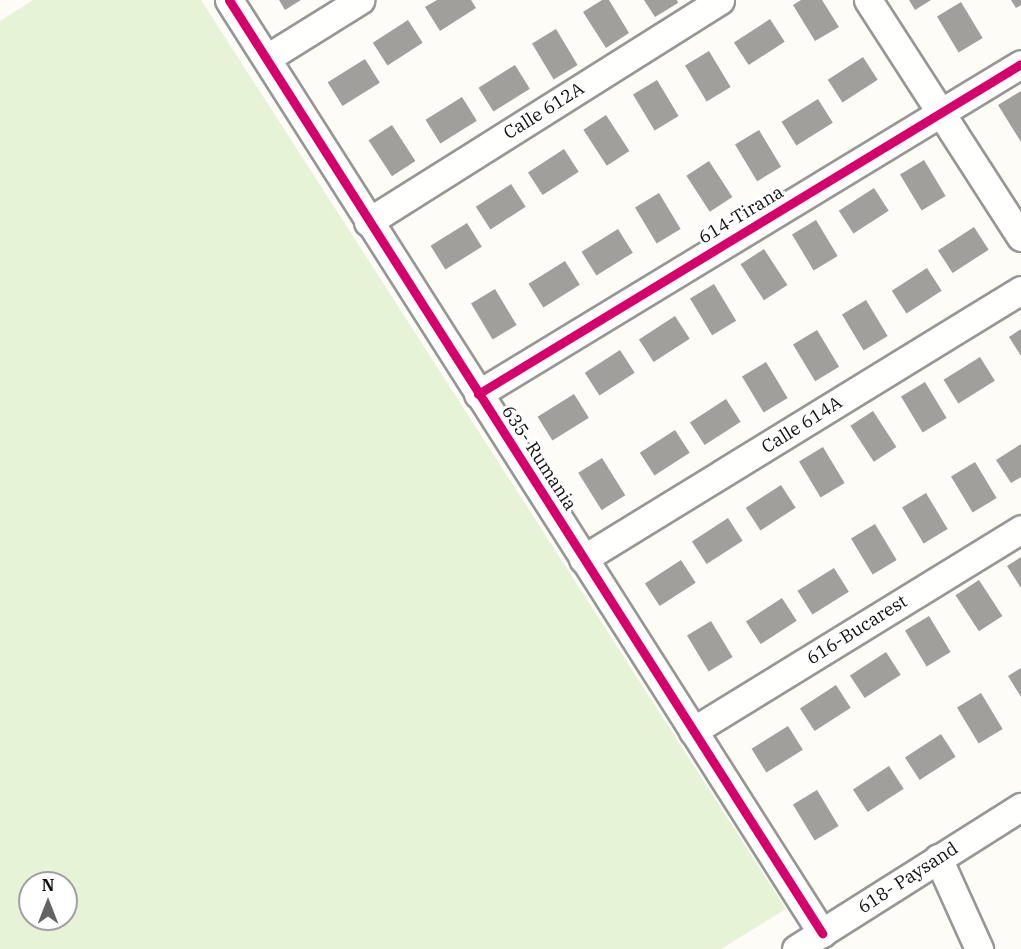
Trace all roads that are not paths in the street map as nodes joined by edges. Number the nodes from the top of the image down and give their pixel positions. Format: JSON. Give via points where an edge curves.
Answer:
{"nodes":[{"id":1,"x":229,"y":0,"type":"edge"},
{"id":2,"x":360,"y":0,"type":"edge"},
{"id":3,"x":720,"y":0,"type":"edge"},
{"id":4,"x":868,"y":0,"type":"edge"},
{"id":5,"x":267,"y":58,"type":"junction"},
{"id":6,"x":1021,"y":64,"type":"edge"},
{"id":7,"x":941,"y":113,"type":"junction"},
{"id":8,"x":368,"y":222,"type":"junction"},
{"id":9,"x":1021,"y":237,"type":"edge"},
{"id":10,"x":1021,"y":290,"type":"edge"},
{"id":11,"x":478,"y":394,"type":"junction"},
{"id":12,"x":1021,"y":529,"type":"edge"},
{"id":13,"x":584,"y":559,"type":"junction"},
{"id":14,"x":693,"y":731,"type":"junction"},
{"id":15,"x":1021,"y":807,"type":"edge"},
{"id":16,"x":938,"y":858,"type":"junction"},
{"id":17,"x":822,"y":933,"type":"junction"},
{"id":18,"x":796,"y":949,"type":"edge"},
{"id":19,"x":979,"y":949,"type":"edge"}],
"edges":[{"from":1,"to":5,"type":"street","name":"635- Rumania"},
{"from":2,"to":5,"type":"street"},
{"from":3,"to":8,"type":"street","name":"Calle 612A"},
{"from":4,"to":7,"type":"street"},
{"from":5,"to":8,"type":"street","name":"635- Rumania"},
{"from":6,"to":7,"type":"street","name":"614-Tirana"},
{"from":7,"to":9,"type":"street"},
{"from":7,"to":11,"type":"street","name":"614-Tirana"},
{"from":8,"to":11,"type":"street","name":"635- Rumania"},
{"from":10,"to":13,"type":"street","name":"Calle 614A"},
{"from":11,"to":13,"type":"street","name":"635- Rumania"},
{"from":12,"to":14,"type":"street","name":"616-Bucarest"},
{"from":13,"to":14,"type":"street","name":"635- Rumania"},
{"from":14,"to":17,"type":"street","name":"635- Rumania"},
{"from":15,"to":16,"type":"street","name":"618- Paysand"},
{"from":16,"to":17,"type":"street","name":"618- Paysand"},
{"from":16,"to":19,"type":"street"},
{"from":17,"to":18,"type":"street","name":"618- Paysand"}]}
